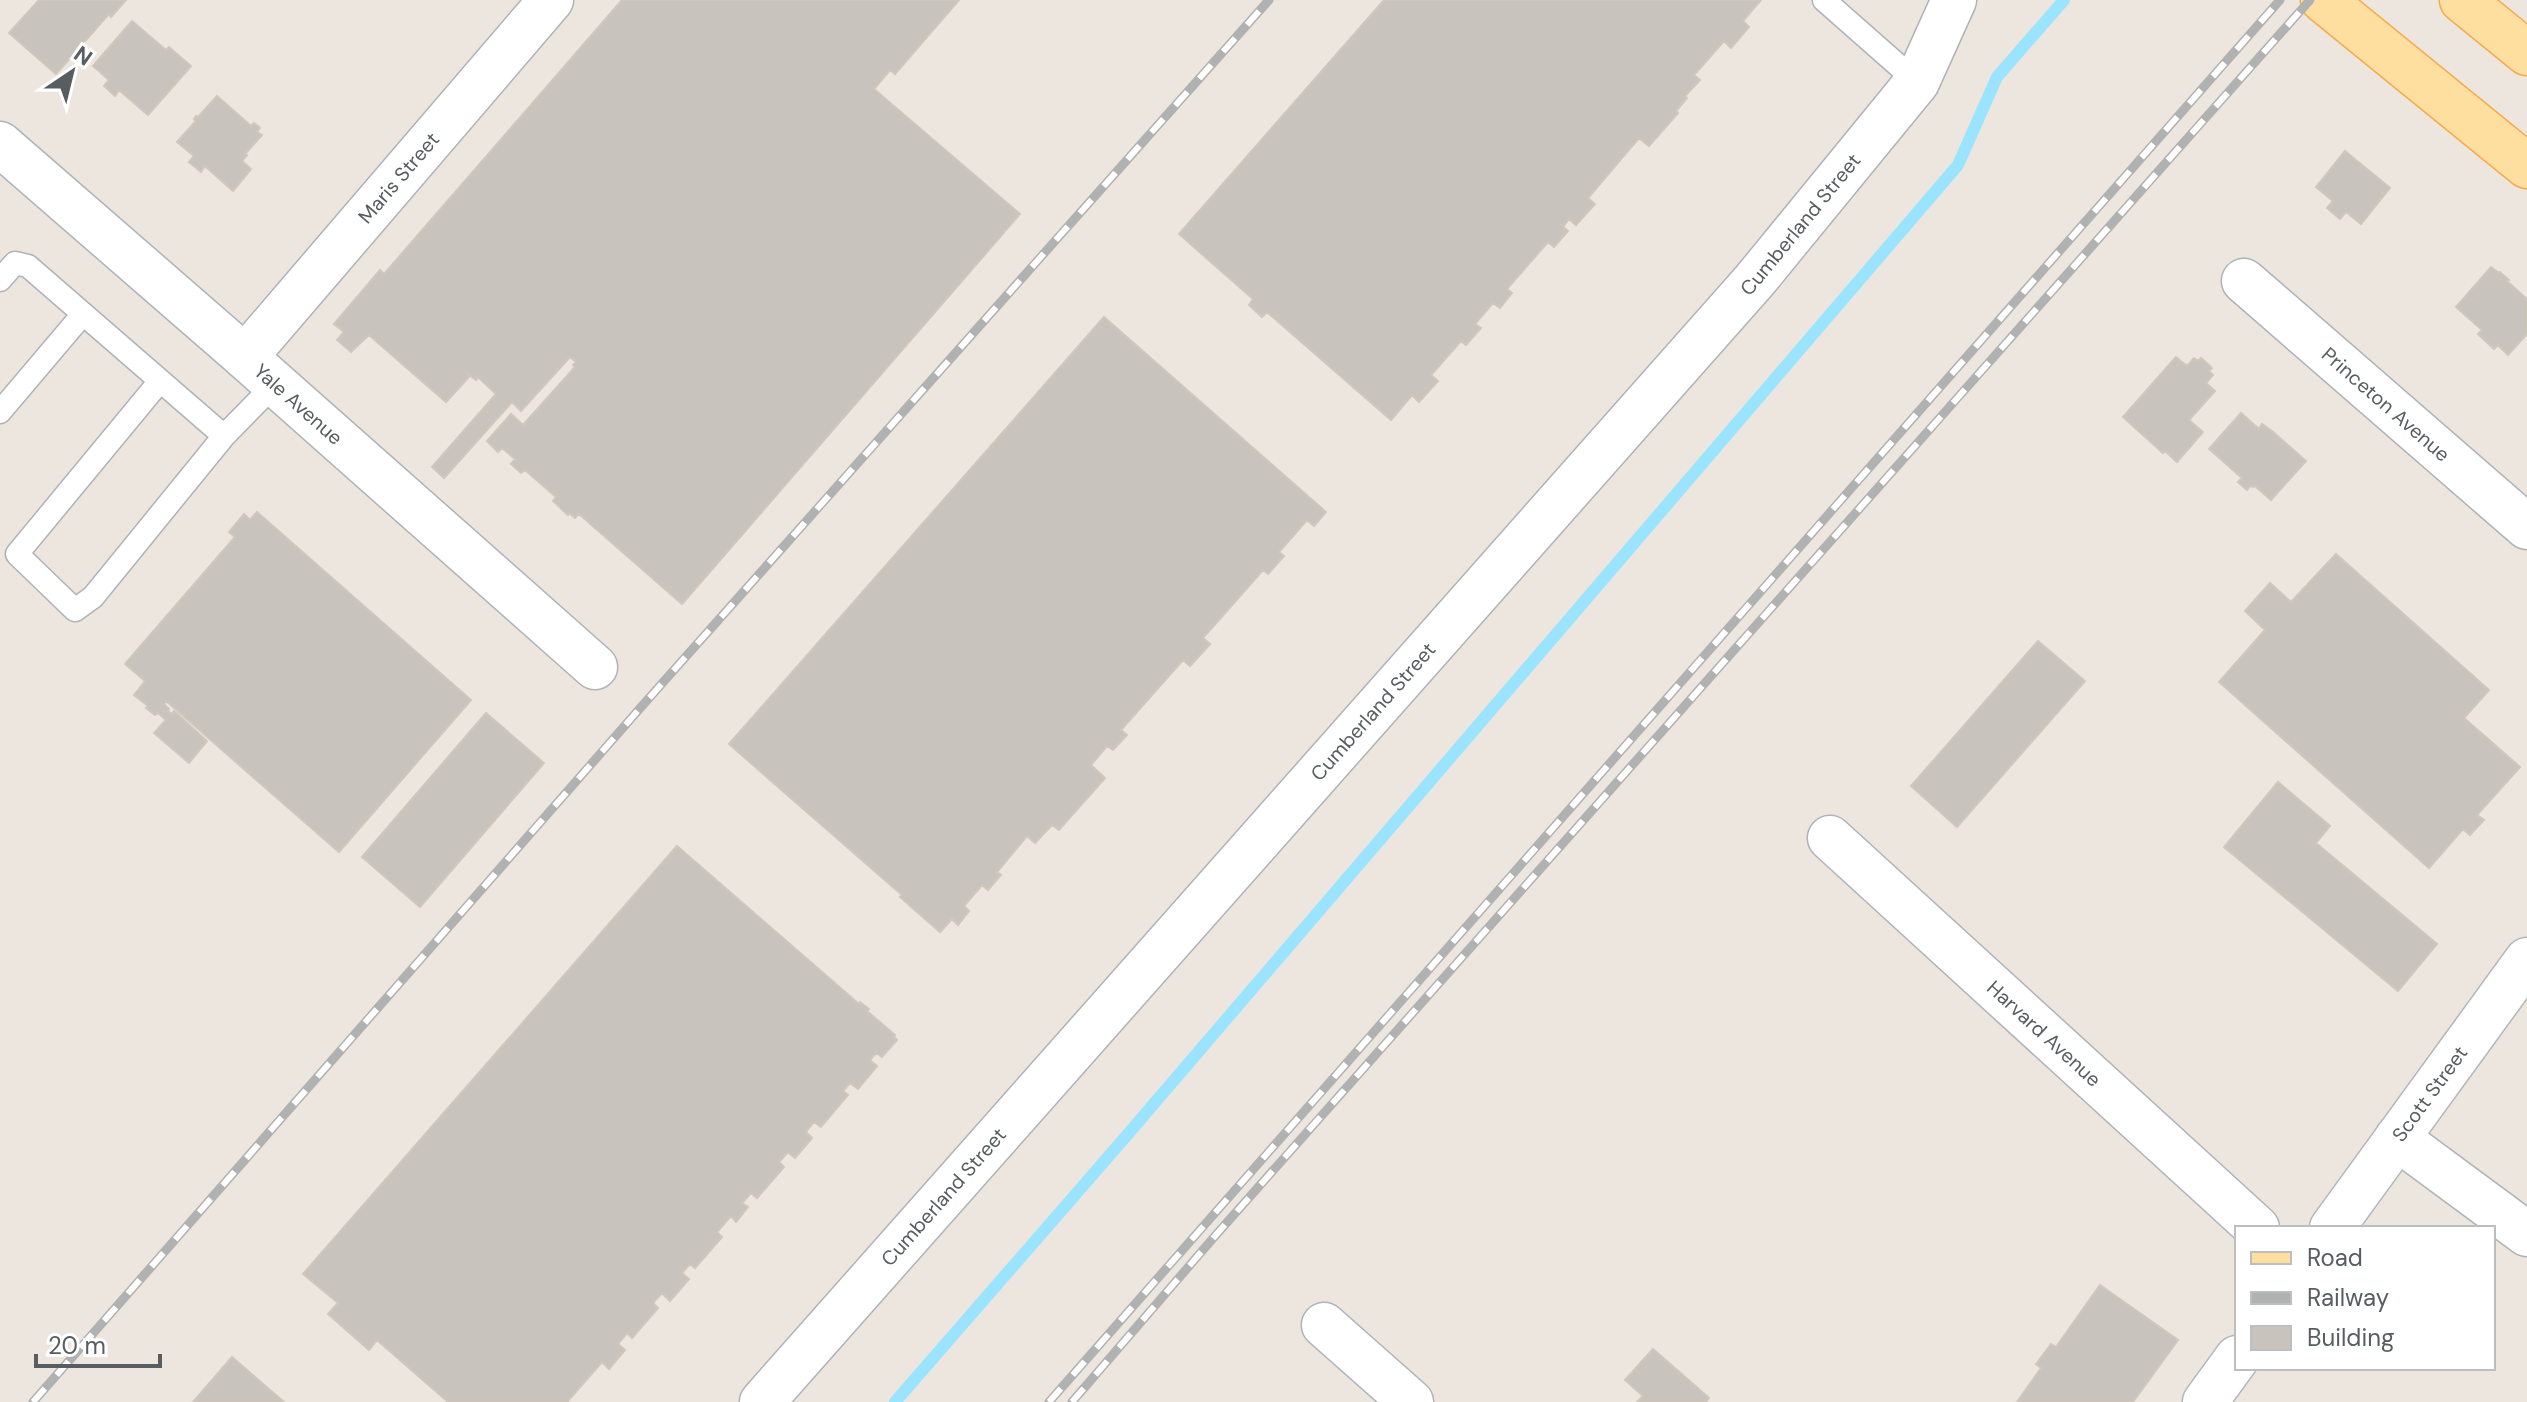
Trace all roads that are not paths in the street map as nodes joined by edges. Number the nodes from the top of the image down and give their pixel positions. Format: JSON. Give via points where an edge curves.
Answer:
{"nodes":[{"id":1,"x":551,"y":0,"type":"edge"},
{"id":2,"x":1824,"y":0,"type":"edge"},
{"id":3,"x":1954,"y":0,"type":"edge"},
{"id":4,"x":2323,"y":0,"type":"edge"},
{"id":5,"x":2462,"y":0,"type":"edge"},
{"id":6,"x":2527,"y":53,"type":"edge"},
{"id":7,"x":1917,"y":82,"type":"junction"},
{"id":8,"x":0,"y":144,"type":"edge"},
{"id":9,"x":2527,"y":166,"type":"edge"},
{"id":10,"x":0,"y":280,"type":"edge"},
{"id":11,"x":2244,"y":281,"type":"dead end"},
{"id":12,"x":83,"y":314,"type":"junction"},
{"id":13,"x":260,"y":370,"type":"junction"},
{"id":14,"x":160,"y":381,"type":"junction"},
{"id":15,"x":0,"y":412,"type":"edge"},
{"id":16,"x":224,"y":436,"type":"junction"},
{"id":17,"x":2527,"y":527,"type":"edge"},
{"id":18,"x":595,"y":667,"type":"dead end"},
{"id":19,"x":1830,"y":838,"type":"dead end"},
{"id":20,"x":2527,"y":960,"type":"edge"},
{"id":21,"x":2397,"y":1138,"type":"junction"},
{"id":22,"x":2255,"y":1226,"type":"edge"},
{"id":23,"x":2333,"y":1226,"type":"edge"},
{"id":24,"x":2527,"y":1234,"type":"edge"},
{"id":25,"x":1324,"y":1325,"type":"dead end"},
{"id":26,"x":2235,"y":1361,"type":"edge"},
{"id":27,"x":762,"y":1402,"type":"edge"},
{"id":28,"x":1411,"y":1402,"type":"edge"},
{"id":29,"x":2205,"y":1402,"type":"edge"}],
"edges":[{"from":1,"to":13,"type":"street","name":"Maris Street"},
{"from":2,"to":7,"type":"lane"},
{"from":3,"to":7,"type":"street","name":"Cumberland Street"},
{"from":4,"to":9,"type":"main road"},
{"from":5,"to":6,"type":"main road"},
{"from":7,"to":27,"type":"street","name":"Cumberland Street","via":[[1755,280]]},
{"from":8,"to":13,"type":"street","name":"Yale Avenue"},
{"from":10,"to":12,"type":"lane","via":[[15,263],[28,266]]},
{"from":11,"to":17,"type":"street","name":"Princeton Avenue"},
{"from":12,"to":14,"type":"lane"},
{"from":12,"to":15,"type":"lane"},
{"from":13,"to":16,"type":"lane"},
{"from":13,"to":18,"type":"street","name":"Yale Avenue"},
{"from":14,"to":16,"type":"lane"},
{"from":14,"to":16,"type":"lane","via":[[17,554],[75,610],[93,597]]},
{"from":19,"to":22,"type":"street","name":"Harvard Avenue"},
{"from":20,"to":21,"type":"street","name":"Scott Street"},
{"from":21,"to":23,"type":"street","name":"Scott Street"},
{"from":21,"to":24,"type":"street"},
{"from":25,"to":28,"type":"street"},
{"from":26,"to":29,"type":"street"}]}
